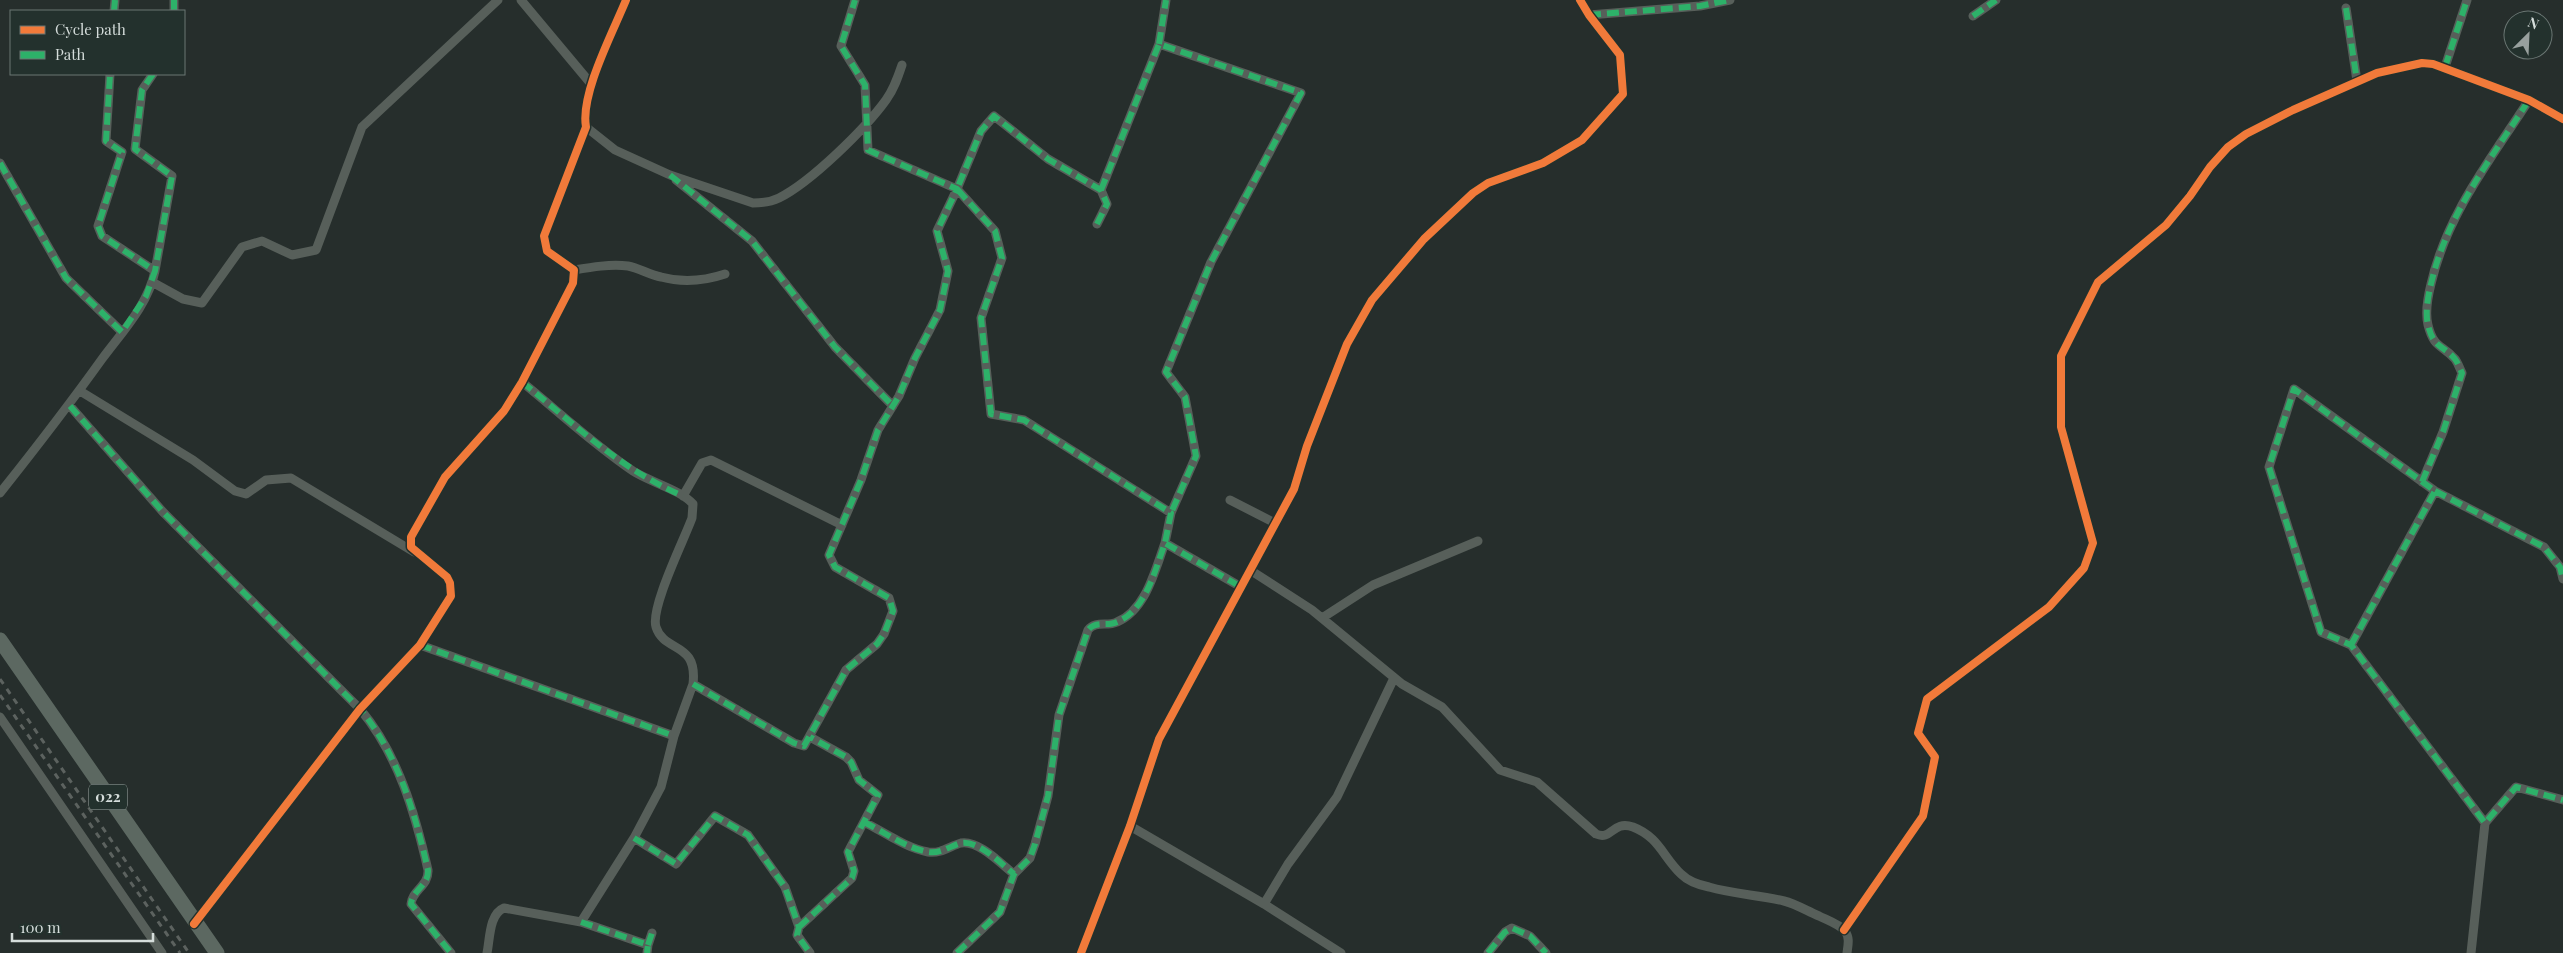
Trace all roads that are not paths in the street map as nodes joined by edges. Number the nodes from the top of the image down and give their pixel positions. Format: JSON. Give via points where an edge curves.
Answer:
{"nodes":[{"id":1,"x":498,"y":0,"type":"edge"},
{"id":2,"x":521,"y":0,"type":"edge"},
{"id":3,"x":626,"y":0,"type":"edge"},
{"id":4,"x":855,"y":0,"type":"edge"},
{"id":5,"x":1166,"y":0,"type":"edge"},
{"id":6,"x":1580,"y":0,"type":"edge"},
{"id":7,"x":1730,"y":0,"type":"edge"},
{"id":8,"x":1996,"y":0,"type":"edge"},
{"id":9,"x":2467,"y":0,"type":"edge"},
{"id":10,"x":2346,"y":8,"type":"dead end"},
{"id":11,"x":1589,"y":15,"type":"junction"},
{"id":12,"x":1973,"y":16,"type":"dead end"},
{"id":13,"x":1158,"y":44,"type":"junction"},
{"id":14,"x":902,"y":65,"type":"dead end"},
{"id":15,"x":2445,"y":67,"type":"junction"},
{"id":16,"x":110,"y":75,"type":"edge"},
{"id":17,"x":152,"y":75,"type":"edge"},
{"id":18,"x":2357,"y":81,"type":"junction"},
{"id":19,"x":592,"y":85,"type":"junction"},
{"id":20,"x":2529,"y":100,"type":"junction"},
{"id":21,"x":2563,"y":118,"type":"edge"},
{"id":22,"x":867,"y":123,"type":"junction"},
{"id":23,"x":586,"y":127,"type":"junction"},
{"id":24,"x":0,"y":163,"type":"edge"},
{"id":25,"x":670,"y":176,"type":"junction"},
{"id":26,"x":957,"y":189,"type":"junction"},
{"id":27,"x":1101,"y":190,"type":"junction"},
{"id":28,"x":1097,"y":224,"type":"dead end"},
{"id":29,"x":574,"y":270,"type":"junction"},
{"id":30,"x":155,"y":271,"type":"junction"},
{"id":31,"x":725,"y":274,"type":"dead end"},
{"id":32,"x":152,"y":282,"type":"junction"},
{"id":33,"x":122,"y":332,"type":"junction"},
{"id":34,"x":522,"y":382,"type":"junction"},
{"id":35,"x":80,"y":391,"type":"junction"},
{"id":36,"x":70,"y":406,"type":"junction"},
{"id":37,"x":893,"y":406,"type":"junction"},
{"id":38,"x":2422,"y":482,"type":"junction"},
{"id":39,"x":2434,"y":491,"type":"junction"},
{"id":40,"x":0,"y":493,"type":"edge"},
{"id":41,"x":683,"y":496,"type":"junction"},
{"id":42,"x":1230,"y":500,"type":"dead end"},
{"id":43,"x":1171,"y":513,"type":"junction"},
{"id":44,"x":1275,"y":523,"type":"junction"},
{"id":45,"x":842,"y":525,"type":"junction"},
{"id":46,"x":1478,"y":541,"type":"dead end"},
{"id":47,"x":1165,"y":544,"type":"junction"},
{"id":48,"x":416,"y":554,"type":"junction"},
{"id":49,"x":1250,"y":570,"type":"junction"},
{"id":50,"x":2563,"y":579,"type":"edge"},
{"id":51,"x":1241,"y":587,"type":"junction"},
{"id":52,"x":1322,"y":618,"type":"junction"},
{"id":53,"x":0,"y":640,"type":"edge"},
{"id":54,"x":420,"y":645,"type":"junction"},
{"id":55,"x":2351,"y":645,"type":"junction"},
{"id":56,"x":1394,"y":678,"type":"junction"},
{"id":57,"x":693,"y":684,"type":"junction"},
{"id":58,"x":360,"y":709,"type":"junction"},
{"id":59,"x":0,"y":717,"type":"edge"},
{"id":60,"x":674,"y":736,"type":"junction"},
{"id":61,"x":810,"y":738,"type":"junction"},
{"id":62,"x":2563,"y":800,"type":"edge"},
{"id":63,"x":864,"y":822,"type":"junction"},
{"id":64,"x":2486,"y":823,"type":"junction"},
{"id":65,"x":1130,"y":826,"type":"junction"},
{"id":66,"x":634,"y":838,"type":"junction"},
{"id":67,"x":1014,"y":874,"type":"junction"},
{"id":68,"x":1264,"y":904,"type":"junction"},
{"id":69,"x":581,"y":922,"type":"junction"},
{"id":70,"x":194,"y":924,"type":"junction"},
{"id":71,"x":799,"y":927,"type":"junction"},
{"id":72,"x":1844,"y":930,"type":"junction"},
{"id":73,"x":652,"y":932,"type":"dead end"},
{"id":74,"x":647,"y":949,"type":"edge"},
{"id":75,"x":162,"y":953,"type":"edge"},
{"id":76,"x":217,"y":953,"type":"edge"},
{"id":77,"x":452,"y":953,"type":"edge"},
{"id":78,"x":488,"y":953,"type":"edge"},
{"id":79,"x":810,"y":953,"type":"edge"},
{"id":80,"x":957,"y":953,"type":"edge"},
{"id":81,"x":1081,"y":953,"type":"edge"},
{"id":82,"x":1341,"y":953,"type":"edge"},
{"id":83,"x":1488,"y":953,"type":"edge"},
{"id":84,"x":1546,"y":953,"type":"edge"},
{"id":85,"x":1847,"y":953,"type":"edge"},
{"id":86,"x":2471,"y":953,"type":"edge"}],
"edges":[{"from":1,"to":32,"type":"street","via":[[362,127],[316,250],[292,255],[262,241],[242,247],[202,303],[183,299]]},
{"from":2,"to":19,"type":"street"},
{"from":3,"to":19,"type":"street"},
{"from":4,"to":22,"type":"street","via":[[841,46],[865,84]]},
{"from":5,"to":13,"type":"street"},
{"from":6,"to":11,"type":"street"},
{"from":7,"to":11,"type":"street","via":[[1700,6]]},
{"from":8,"to":12,"type":"street"},
{"from":9,"to":15,"type":"street"},
{"from":10,"to":18,"type":"street"},
{"from":11,"to":44,"type":"street","via":[[1620,55],[1623,94],[1582,140],[1543,163],[1488,183],[1473,193],[1424,239],[1372,300],[1347,344],[1307,446],[1294,489]]},
{"from":13,"to":27,"type":"street"},
{"from":13,"to":43,"type":"street","via":[[1301,93],[1211,262],[1166,372],[1185,397],[1196,456]]},
{"from":14,"to":22,"type":"street","via":[[887,99]]},
{"from":15,"to":18,"type":"street","via":[[2422,62]]},
{"from":15,"to":20,"type":"street"},
{"from":16,"to":30,"type":"street","via":[[106,141],[122,152],[99,231]]},
{"from":17,"to":30,"type":"street","via":[[142,90],[135,149],[172,176]]},
{"from":18,"to":72,"type":"street","via":[[2246,134],[2228,148],[2166,225],[2098,282],[2061,356],[2061,427],[2093,543],[2084,568],[2049,607],[1927,699],[1918,733],[1935,757],[1923,816]]},
{"from":19,"to":23,"type":"street","via":[[585,104]]},
{"from":20,"to":21,"type":"street"},
{"from":20,"to":38,"type":"street","via":[[2458,210],[2435,264],[2427,324],[2434,344],[2456,360],[2462,373]]},
{"from":22,"to":25,"type":"street","via":[[828,162],[772,201],[753,203]]},
{"from":22,"to":26,"type":"street","via":[[868,150]]},
{"from":23,"to":25,"type":"street","via":[[616,150]]},
{"from":23,"to":29,"type":"street","via":[[544,236],[548,251]]},
{"from":24,"to":33,"type":"street","via":[[66,278]]},
{"from":25,"to":37,"type":"street","via":[[752,241],[836,347]]},
{"from":26,"to":27,"type":"street","via":[[981,131],[994,116],[1048,159]]},
{"from":26,"to":37,"type":"street","via":[[937,231],[948,271],[940,310]]},
{"from":26,"to":43,"type":"street","via":[[995,231],[1002,258],[981,318],[991,414],[1024,420]]},
{"from":27,"to":28,"type":"street","via":[[1108,204]]},
{"from":29,"to":31,"type":"street","via":[[629,266],[661,278],[684,281],[707,280]]},
{"from":29,"to":34,"type":"street","via":[[573,283]]},
{"from":30,"to":32,"type":"street"},
{"from":32,"to":33,"type":"street"},
{"from":33,"to":35,"type":"street"},
{"from":34,"to":41,"type":"street","via":[[626,466]]},
{"from":34,"to":48,"type":"street","via":[[504,412],[445,477],[411,537],[411,547]]},
{"from":35,"to":36,"type":"street"},
{"from":35,"to":48,"type":"street","via":[[193,460],[235,491],[246,494],[266,480],[291,478]]},
{"from":36,"to":40,"type":"street"},
{"from":36,"to":58,"type":"street","via":[[163,512]]},
{"from":37,"to":45,"type":"street","via":[[873,440]]},
{"from":38,"to":39,"type":"street"},
{"from":38,"to":55,"type":"street","via":[[2294,389],[2269,467],[2322,632]]},
{"from":39,"to":50,"type":"street","via":[[2544,547],[2560,566]]},
{"from":39,"to":55,"type":"street"},
{"from":41,"to":45,"type":"street","via":[[702,463],[711,460]]},
{"from":41,"to":57,"type":"street","via":[[693,504],[692,518],[657,603],[655,620],[659,634],[689,657]]},
{"from":42,"to":44,"type":"street"},
{"from":43,"to":47,"type":"street"},
{"from":44,"to":49,"type":"street"},
{"from":45,"to":61,"type":"street","via":[[829,555],[831,562],[883,593],[889,598],[892,610],[889,624],[877,644],[846,670]]},
{"from":46,"to":52,"type":"street","via":[[1373,585]]},
{"from":47,"to":51,"type":"street"},
{"from":47,"to":67,"type":"street","via":[[1147,590],[1132,611],[1118,622],[1095,624],[1088,630],[1059,715],[1048,796],[1035,844],[1030,858]]},
{"from":48,"to":54,"type":"street","via":[[442,572],[451,588],[450,596]]},
{"from":49,"to":51,"type":"street"},
{"from":49,"to":52,"type":"street"},
{"from":51,"to":65,"type":"street","via":[[1159,739]]},
{"from":52,"to":56,"type":"street"},
{"from":53,"to":70,"type":"main road","number":"022"},
{"from":54,"to":58,"type":"street"},
{"from":54,"to":60,"type":"street"},
{"from":55,"to":64,"type":"street"},
{"from":56,"to":68,"type":"street","via":[[1337,797],[1288,864]]},
{"from":56,"to":72,"type":"street","via":[[1442,707],[1500,770],[1537,782],[1596,834],[1607,836],[1616,826],[1622,825],[1635,828],[1659,845],[1681,874],[1690,880],[1725,892],[1786,901]]},
{"from":57,"to":60,"type":"street"},
{"from":57,"to":61,"type":"street","via":[[800,746]]},
{"from":58,"to":70,"type":"street"},
{"from":58,"to":77,"type":"street","via":[[388,747],[423,851],[427,879],[411,899],[411,904]]},
{"from":59,"to":75,"type":"street"},
{"from":60,"to":66,"type":"street","via":[[661,787]]},
{"from":61,"to":63,"type":"street","via":[[846,757],[859,780],[878,793]]},
{"from":62,"to":64,"type":"street","via":[[2516,787]]},
{"from":63,"to":67,"type":"street","via":[[926,851],[939,852],[964,843],[971,844]]},
{"from":63,"to":71,"type":"street","via":[[848,852],[854,871],[852,878]]},
{"from":64,"to":86,"type":"street"},
{"from":65,"to":68,"type":"street"},
{"from":65,"to":81,"type":"street"},
{"from":66,"to":69,"type":"street"},
{"from":66,"to":71,"type":"street","via":[[676,864],[715,816],[748,835],[785,887]]},
{"from":67,"to":80,"type":"street","via":[[1000,912]]},
{"from":68,"to":82,"type":"street"},
{"from":69,"to":74,"type":"street"},
{"from":69,"to":78,"type":"street","via":[[504,908],[495,916]]},
{"from":70,"to":76,"type":"main road","number":"022"},
{"from":71,"to":79,"type":"street","via":[[797,935]]},
{"from":72,"to":85,"type":"street","via":[[1849,941]]},
{"from":73,"to":74,"type":"street"},
{"from":83,"to":84,"type":"street","via":[[1512,928],[1530,936]]}]}
